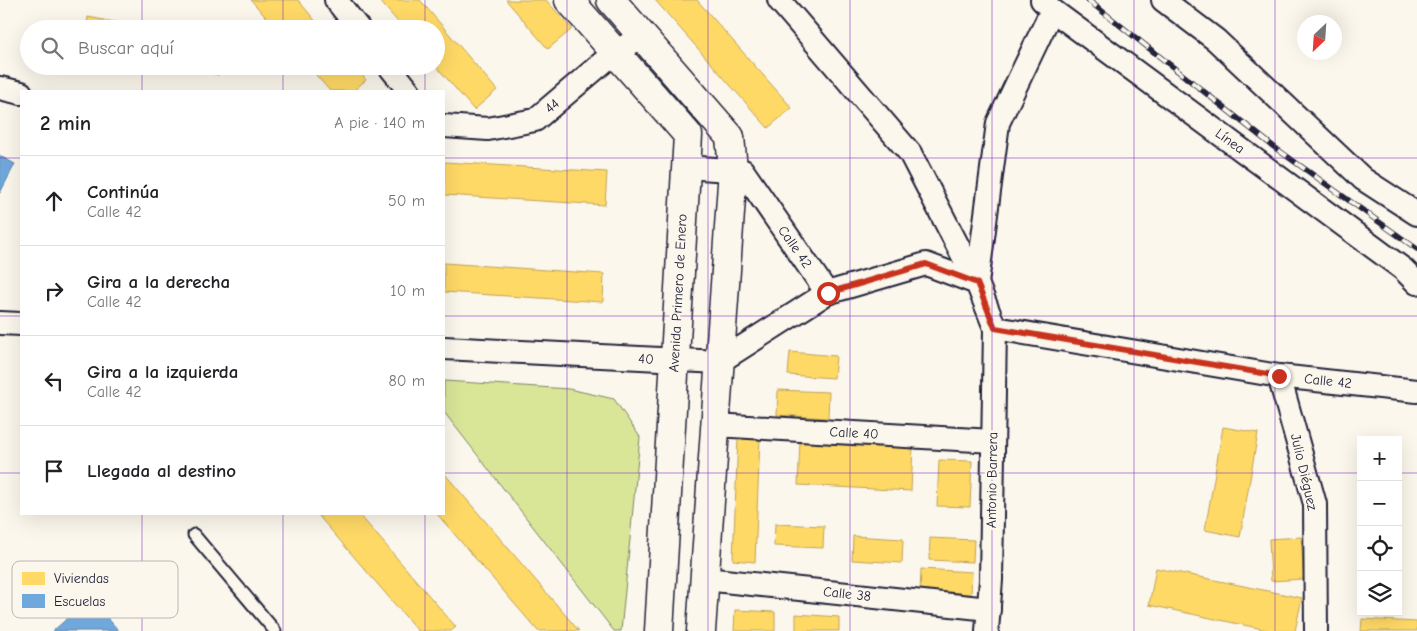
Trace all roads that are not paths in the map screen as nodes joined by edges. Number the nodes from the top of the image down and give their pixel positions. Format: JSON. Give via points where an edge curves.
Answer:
{"nodes":[{"id":1,"x":336,"y":0,"type":"edge"},
{"id":2,"x":569,"y":0,"type":"edge"},
{"id":3,"x":611,"y":0,"type":"edge"},
{"id":4,"x":779,"y":0,"type":"edge"},
{"id":5,"x":1163,"y":0,"type":"edge"},
{"id":6,"x":1047,"y":5,"type":"edge"},
{"id":7,"x":352,"y":20,"type":"edge"},
{"id":8,"x":642,"y":36,"type":"junction"},
{"id":9,"x":614,"y":53,"type":"junction"},
{"id":10,"x":396,"y":75,"type":"edge"},
{"id":11,"x":0,"y":88,"type":"edge"},
{"id":12,"x":408,"y":90,"type":"edge"},
{"id":13,"x":20,"y":93,"type":"edge"},
{"id":14,"x":445,"y":126,"type":"edge"},
{"id":15,"x":686,"y":167,"type":"junction"},
{"id":16,"x":733,"y":169,"type":"junction"},
{"id":17,"x":1417,"y":214,"type":"edge"},
{"id":18,"x":977,"y":283,"type":"junction"},
{"id":19,"x":1417,"y":283,"type":"edge"},
{"id":20,"x":828,"y":293,"type":"junction"},
{"id":21,"x":0,"y":323,"type":"edge"},
{"id":22,"x":20,"y":324,"type":"edge"},
{"id":23,"x":995,"y":328,"type":"junction"},
{"id":24,"x":445,"y":348,"type":"edge"},
{"id":25,"x":674,"y":361,"type":"junction"},
{"id":26,"x":719,"y":362,"type":"junction"},
{"id":27,"x":1279,"y":376,"type":"junction"},
{"id":28,"x":1417,"y":391,"type":"edge"},
{"id":29,"x":715,"y":425,"type":"junction"},
{"id":30,"x":993,"y":441,"type":"junction"},
{"id":31,"x":194,"y":535,"type":"dead end"},
{"id":32,"x":705,"y":579,"type":"junction"},
{"id":33,"x":989,"y":609,"type":"junction"},
{"id":34,"x":275,"y":631,"type":"edge"},
{"id":35,"x":659,"y":631,"type":"edge"},
{"id":36,"x":701,"y":631,"type":"edge"},
{"id":37,"x":988,"y":631,"type":"edge"},
{"id":38,"x":1316,"y":631,"type":"edge"}],
"edges":[{"from":1,"to":7,"type":"street"},
{"from":2,"to":9,"type":"street","name":"Avenida Primero de Enero"},
{"from":3,"to":8,"type":"street"},
{"from":4,"to":18,"type":"street","via":[[910,153]]},
{"from":5,"to":17,"type":"street","via":[[1216,40],[1363,179]]},
{"from":6,"to":18,"type":"street","via":[[998,123]]},
{"from":6,"to":19,"type":"street","name":"Línea","via":[[1403,269]]},
{"from":8,"to":9,"type":"street","name":"44"},
{"from":8,"to":16,"type":"street","via":[[730,137]]},
{"from":9,"to":14,"type":"street","name":"44","via":[[535,120],[488,129]]},
{"from":9,"to":15,"type":"street","name":"Avenida Primero de Enero","via":[[688,135]]},
{"from":10,"to":12,"type":"street"},
{"from":11,"to":13,"type":"street"},
{"from":15,"to":16,"type":"street"},
{"from":15,"to":25,"type":"street","name":"Avenida Primero de Enero"},
{"from":16,"to":20,"type":"street","name":"Calle 42","via":[[742,171]]},
{"from":16,"to":26,"type":"street"},
{"from":18,"to":20,"type":"street","via":[[926,264]]},
{"from":18,"to":23,"type":"street"},
{"from":20,"to":26,"type":"street"},
{"from":21,"to":22,"type":"street"},
{"from":23,"to":27,"type":"street","name":"Calle 42"},
{"from":23,"to":30,"type":"street","name":"Antonio Barrera"},
{"from":24,"to":25,"type":"street","name":"40"},
{"from":25,"to":26,"type":"street","name":"40"},
{"from":25,"to":35,"type":"street","name":"Avenida Primero de Enero"},
{"from":26,"to":29,"type":"street"},
{"from":27,"to":28,"type":"street","name":"Calle 42"},
{"from":27,"to":38,"type":"street","name":"Julio Diéguez","via":[[1315,504]]},
{"from":29,"to":30,"type":"street","name":"Calle 40"},
{"from":29,"to":32,"type":"street"},
{"from":30,"to":33,"type":"street","name":"Antonio Barrera"},
{"from":31,"to":34,"type":"lane"},
{"from":32,"to":33,"type":"street","name":"Calle 38"},
{"from":32,"to":36,"type":"street"},
{"from":33,"to":37,"type":"street","name":"Antonio Barrera"}]}
